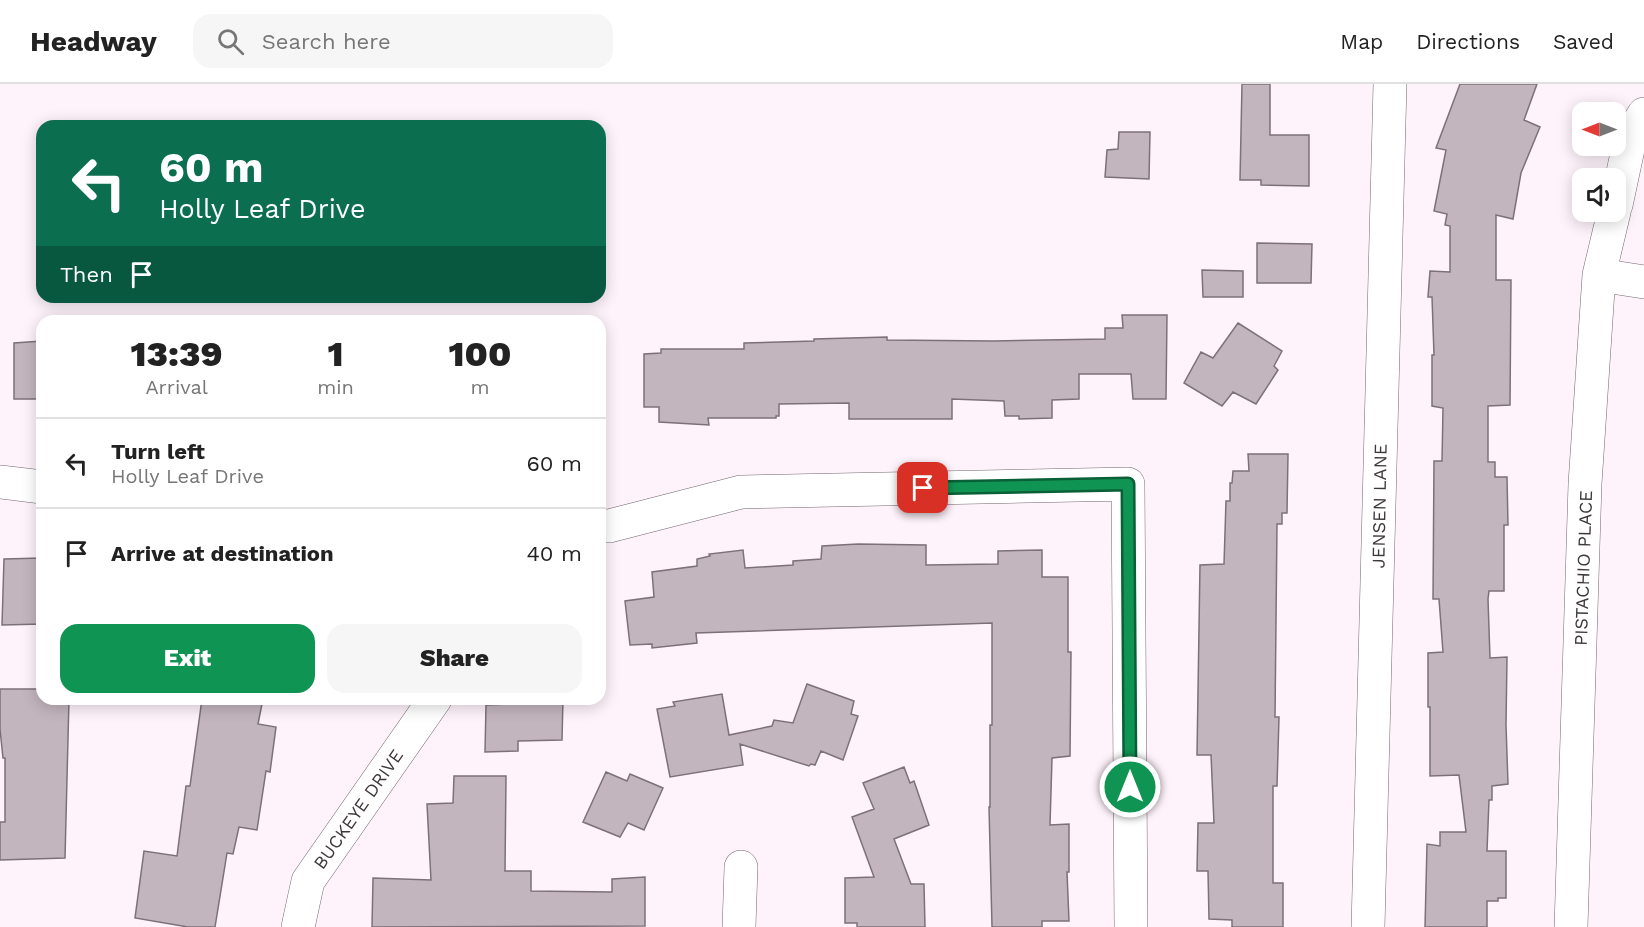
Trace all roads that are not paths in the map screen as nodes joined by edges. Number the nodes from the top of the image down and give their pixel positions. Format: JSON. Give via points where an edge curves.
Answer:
{"nodes":[{"id":1,"x":1390,"y":84,"type":"edge"},
{"id":2,"x":1644,"y":114,"type":"edge"},
{"id":3,"x":1624,"y":168,"type":"edge"},
{"id":4,"x":1612,"y":222,"type":"edge"},
{"id":5,"x":1599,"y":275,"type":"junction"},
{"id":6,"x":1644,"y":282,"type":"edge"},
{"id":7,"x":0,"y":482,"type":"edge"},
{"id":8,"x":36,"y":486,"type":"edge"},
{"id":9,"x":606,"y":526,"type":"edge"},
{"id":10,"x":431,"y":705,"type":"edge"},
{"id":11,"x":741,"y":867,"type":"dead end"},
{"id":12,"x":298,"y":927,"type":"edge"},
{"id":13,"x":739,"y":927,"type":"edge"},
{"id":14,"x":1131,"y":927,"type":"edge"},
{"id":15,"x":1368,"y":927,"type":"edge"},
{"id":16,"x":1571,"y":927,"type":"edge"}],
"edges":[{"from":1,"to":15,"type":"street","name":"JENSEN LANE"},
{"from":2,"to":3,"type":"street","via":[[1631,135]]},
{"from":4,"to":5,"type":"street","name":"PISTACHIO PLACE"},
{"from":5,"to":6,"type":"street"},
{"from":5,"to":16,"type":"street","name":"PISTACHIO PLACE","via":[[1585,484]]},
{"from":7,"to":8,"type":"street"},
{"from":9,"to":14,"type":"street","via":[[741,492],[1128,484]]},
{"from":10,"to":12,"type":"street","name":"BUCKEYE DRIVE","via":[[308,881]]},
{"from":11,"to":13,"type":"street"}]}
